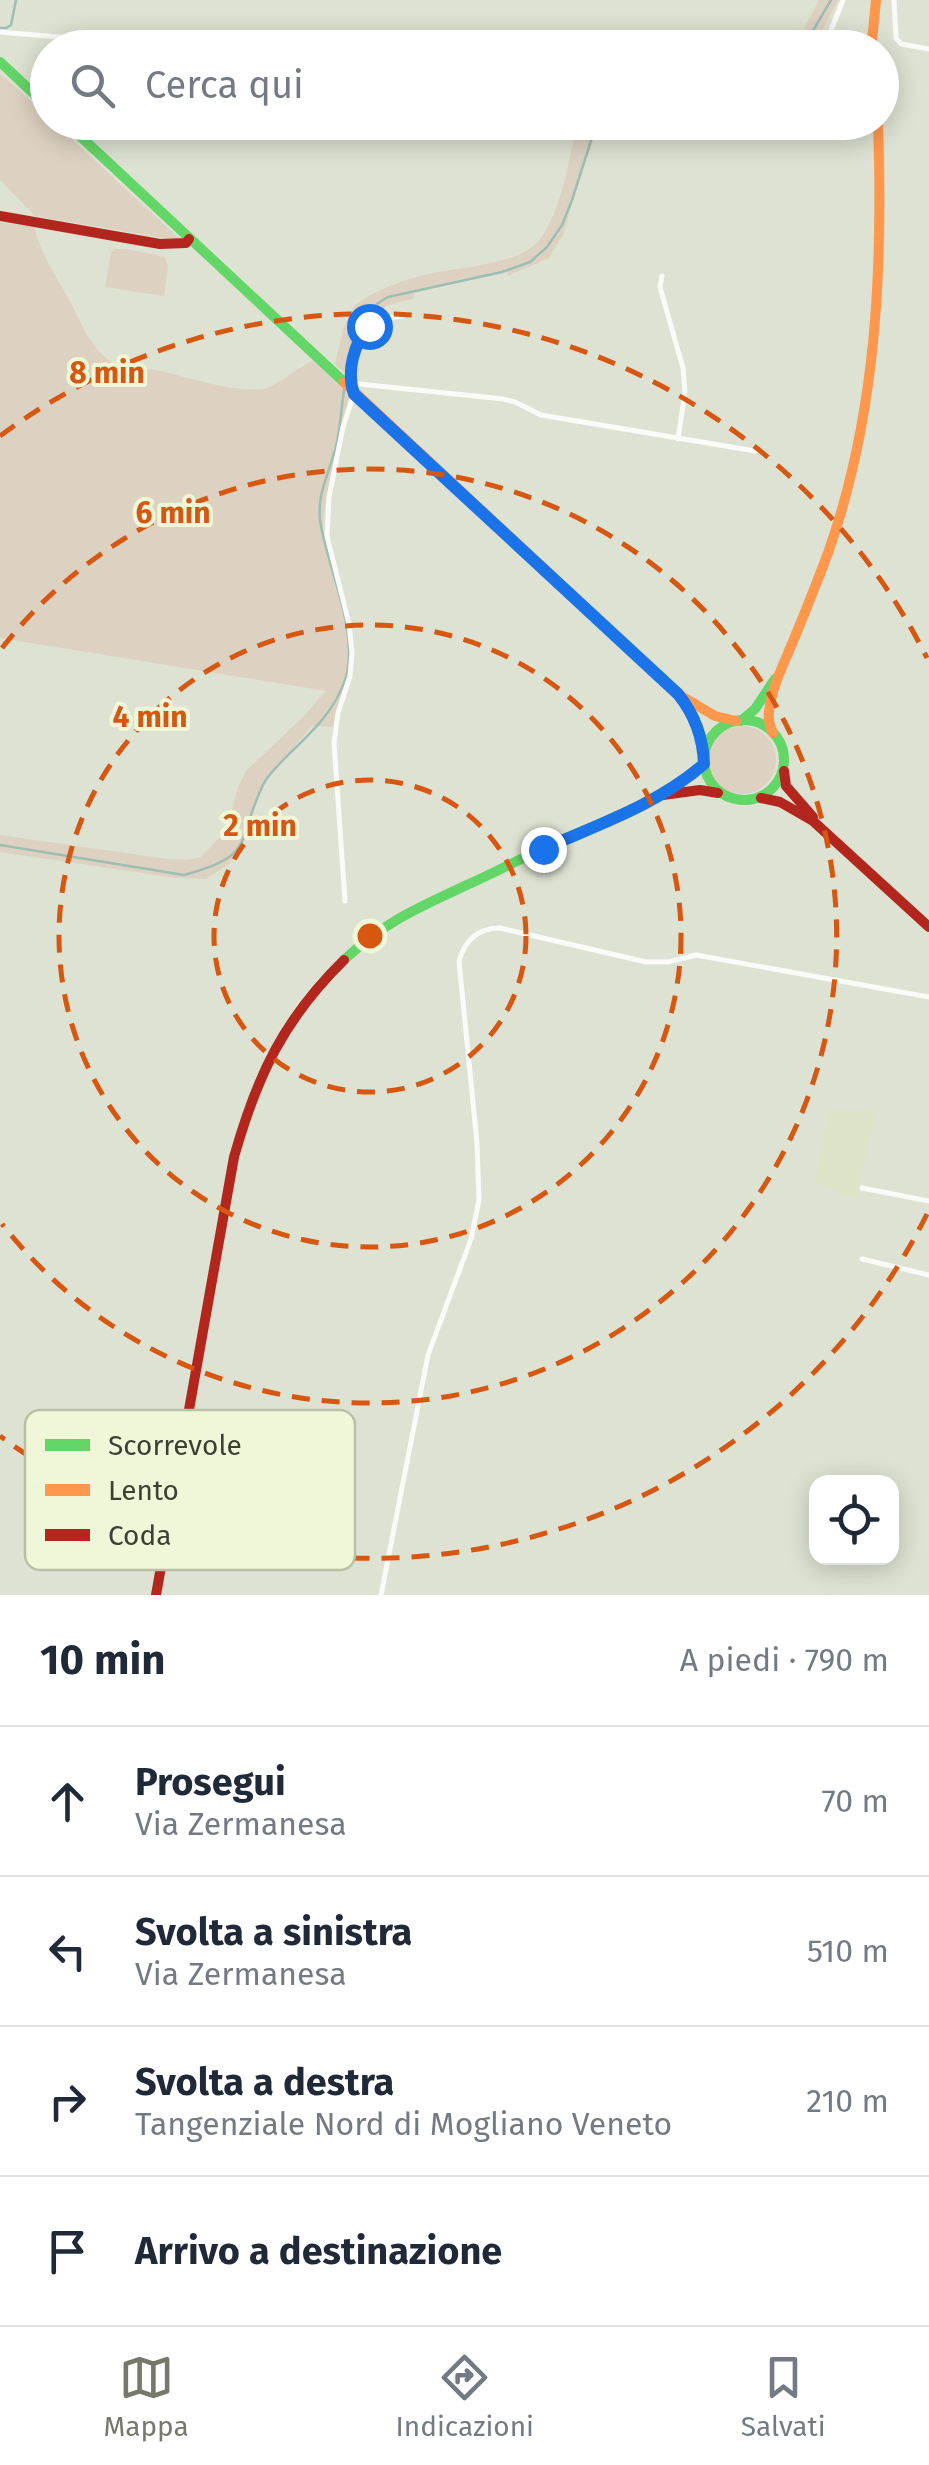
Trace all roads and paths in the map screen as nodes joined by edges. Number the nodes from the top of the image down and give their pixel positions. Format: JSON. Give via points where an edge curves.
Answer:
{"nodes":[{"id":1,"x":843,"y":0,"type":"edge"},
{"id":2,"x":894,"y":0,"type":"edge"},
{"id":3,"x":872,"y":2,"type":"edge"},
{"id":4,"x":831,"y":30,"type":"edge"},
{"id":5,"x":872,"y":30,"type":"edge"},
{"id":6,"x":896,"y":30,"type":"edge"},
{"id":7,"x":0,"y":32,"type":"edge"},
{"id":8,"x":30,"y":35,"type":"edge"},
{"id":9,"x":899,"y":42,"type":"edge"},
{"id":10,"x":929,"y":49,"type":"edge"},
{"id":11,"x":0,"y":62,"type":"edge"},
{"id":12,"x":30,"y":90,"type":"edge"},
{"id":13,"x":83,"y":140,"type":"edge"},
{"id":14,"x":879,"y":140,"type":"edge"},
{"id":15,"x":0,"y":216,"type":"edge"},
{"id":16,"x":189,"y":239,"type":"junction"},
{"id":17,"x":662,"y":276,"type":"dead end"},
{"id":18,"x":403,"y":316,"type":"dead end"},
{"id":19,"x":348,"y":386,"type":"junction"},
{"id":20,"x":678,"y":439,"type":"junction"},
{"id":21,"x":755,"y":451,"type":"dead end"},
{"id":22,"x":783,"y":666,"type":"junction"},
{"id":23,"x":678,"y":694,"type":"junction"},
{"id":24,"x":738,"y":721,"type":"junction"},
{"id":25,"x":774,"y":734,"type":"junction"},
{"id":26,"x":704,"y":761,"type":"junction"},
{"id":27,"x":784,"y":765,"type":"junction"},
{"id":28,"x":723,"y":794,"type":"junction"},
{"id":29,"x":664,"y":796,"type":"junction"},
{"id":30,"x":756,"y":798,"type":"junction"},
{"id":31,"x":822,"y":828,"type":"junction"},
{"id":32,"x":345,"y":902,"type":"dead end"},
{"id":33,"x":929,"y":928,"type":"edge"},
{"id":34,"x":929,"y":997,"type":"edge"},
{"id":35,"x":862,"y":1188,"type":"dead end"},
{"id":36,"x":929,"y":1202,"type":"edge"},
{"id":37,"x":862,"y":1259,"type":"dead end"},
{"id":38,"x":929,"y":1276,"type":"edge"},
{"id":39,"x":189,"y":1410,"type":"edge"},
{"id":40,"x":160,"y":1570,"type":"edge"},
{"id":41,"x":156,"y":1595,"type":"edge"},
{"id":42,"x":381,"y":1595,"type":"edge"}],
"edges":[{"from":1,"to":4,"type":"street"},
{"from":2,"to":6,"type":"street"},
{"from":3,"to":5,"type":"main road"},
{"from":7,"to":8,"type":"street"},
{"from":9,"to":10,"type":"street"},
{"from":11,"to":12,"type":"main road"},
{"from":13,"to":16,"type":"main road"},
{"from":14,"to":22,"type":"main road","via":[[880,289],[863,423],[840,516]]},
{"from":15,"to":16,"type":"main road","via":[[160,244]]},
{"from":16,"to":19,"type":"main road"},
{"from":17,"to":20,"type":"street","via":[[683,368]]},
{"from":18,"to":19,"type":"street","via":[[378,319],[364,332]]},
{"from":19,"to":20,"type":"street","via":[[503,399],[541,415]]},
{"from":19,"to":23,"type":"main road"},
{"from":19,"to":32,"type":"street","via":[[327,523],[352,653],[334,743]]},
{"from":20,"to":21,"type":"street"},
{"from":22,"to":24,"type":"main road","via":[[755,709]]},
{"from":22,"to":25,"type":"main road","via":[[770,708]]},
{"from":23,"to":24,"type":"main road"},
{"from":23,"to":26,"type":"main road","via":[[698,727]]},
{"from":24,"to":25,"type":"main road"},
{"from":24,"to":26,"type":"main road","via":[[714,735]]},
{"from":25,"to":27,"type":"main road"},
{"from":26,"to":28,"type":"main road"},
{"from":26,"to":29,"type":"main road"},
{"from":27,"to":30,"type":"main road","via":[[775,786]]},
{"from":27,"to":31,"type":"main road","via":[[786,786]]},
{"from":28,"to":29,"type":"main road"},
{"from":28,"to":30,"type":"main road"},
{"from":29,"to":39,"type":"main road","via":[[387,924],[339,966],[289,1025],[250,1103],[234,1156]]},
{"from":30,"to":31,"type":"main road","via":[[786,804]]},
{"from":31,"to":33,"type":"main road"},
{"from":34,"to":42,"type":"street","via":[[696,955],[646,962],[500,928],[479,932],[466,944],[459,961],[478,1200],[428,1355]]},
{"from":35,"to":36,"type":"street"},
{"from":37,"to":38,"type":"street"},
{"from":40,"to":41,"type":"main road"}]}
